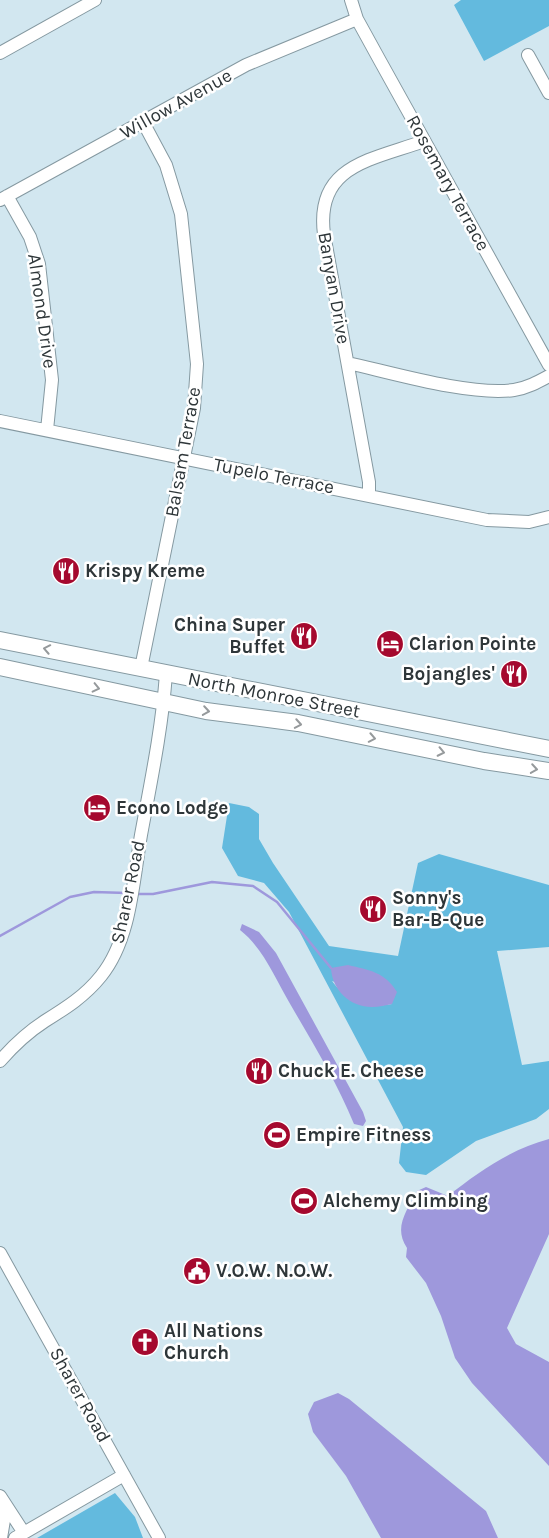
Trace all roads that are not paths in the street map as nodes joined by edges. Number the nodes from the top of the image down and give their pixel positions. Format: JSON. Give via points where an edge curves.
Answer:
{"nodes":[{"id":1,"x":95,"y":0,"type":"edge"},
{"id":2,"x":351,"y":0,"type":"edge"},
{"id":3,"x":357,"y":19,"type":"junction"},
{"id":4,"x":0,"y":53,"type":"edge"},
{"id":5,"x":528,"y":55,"type":"dead end"},
{"id":6,"x":549,"y":93,"type":"edge"},
{"id":7,"x":144,"y":122,"type":"junction"},
{"id":8,"x":424,"y":141,"type":"junction"},
{"id":9,"x":4,"y":198,"type":"edge"},
{"id":10,"x":348,"y":364,"type":"junction"},
{"id":11,"x":549,"y":365,"type":"edge"},
{"id":12,"x":549,"y":376,"type":"edge"},
{"id":13,"x":0,"y":421,"type":"edge"},
{"id":14,"x":47,"y":430,"type":"junction"},
{"id":15,"x":184,"y":458,"type":"junction"},
{"id":16,"x":369,"y":495,"type":"junction"},
{"id":17,"x":549,"y":517,"type":"edge"},
{"id":18,"x":0,"y":640,"type":"edge"},
{"id":19,"x":20,"y":644,"type":"junction"},
{"id":20,"x":8,"y":668,"type":"edge"},
{"id":21,"x":141,"y":668,"type":"junction"},
{"id":22,"x":166,"y":674,"type":"junction"},
{"id":23,"x":164,"y":703,"type":"junction"},
{"id":24,"x":329,"y":706,"type":"junction"},
{"id":25,"x":355,"y":712,"type":"junction"},
{"id":26,"x":323,"y":729,"type":"junction"},
{"id":27,"x":346,"y":733,"type":"junction"},
{"id":28,"x":498,"y":741,"type":"junction"},
{"id":29,"x":549,"y":750,"type":"edge"},
{"id":30,"x":484,"y":761,"type":"junction"},
{"id":31,"x":503,"y":764,"type":"junction"},
{"id":32,"x":549,"y":771,"type":"edge"},
{"id":33,"x":0,"y":1061,"type":"edge"},
{"id":34,"x":0,"y":1253,"type":"edge"},
{"id":35,"x":124,"y":1475,"type":"junction"},
{"id":36,"x":1,"y":1498,"type":"edge"},
{"id":37,"x":19,"y":1535,"type":"edge"},
{"id":38,"x":1,"y":1538,"type":"edge"},
{"id":39,"x":159,"y":1538,"type":"edge"}],
"edges":[{"from":1,"to":4,"type":"street"},
{"from":2,"to":3,"type":"street","name":"Rosemary Terrace"},
{"from":3,"to":7,"type":"street","name":"Willow Avenue","via":[[246,65]]},
{"from":3,"to":8,"type":"street","name":"Rosemary Terrace"},
{"from":5,"to":6,"type":"street"},
{"from":7,"to":9,"type":"street","name":"Willow Avenue"},
{"from":7,"to":15,"type":"street","name":"Balsam Terrace","via":[[174,186],[183,227],[197,364],[194,408]]},
{"from":8,"to":10,"type":"street","name":"Banyan Drive","via":[[347,171],[332,184],[324,202],[324,234]]},
{"from":8,"to":11,"type":"street","name":"Rosemary Terrace"},
{"from":9,"to":14,"type":"street","name":"Almond Drive","via":[[30,237],[39,264],[52,380]]},
{"from":10,"to":12,"type":"street","via":[[454,386],[502,391],[532,385]]},
{"from":10,"to":16,"type":"street","name":"Banyan Drive"},
{"from":13,"to":14,"type":"street","name":"Tupelo Terrace"},
{"from":14,"to":15,"type":"street","name":"Tupelo Terrace"},
{"from":15,"to":16,"type":"street","name":"Tupelo Terrace"},
{"from":15,"to":21,"type":"street","name":"Balsam Terrace"},
{"from":16,"to":17,"type":"street","name":"Tupelo Terrace","via":[[487,520],[530,522]]},
{"from":18,"to":19,"type":"main road","name":"North Monroe Street"},
{"from":19,"to":20,"type":"main road"},
{"from":21,"to":19,"type":"main road","name":"North Monroe Street","one_way":true},
{"from":20,"to":23,"type":"main road","name":"North Monroe Street","one_way":true},
{"from":21,"to":22,"type":"main road","name":"North Monroe Street"},
{"from":22,"to":23,"type":"street","name":"Sharer Road"},
{"from":22,"to":24,"type":"main road","name":"North Monroe Street"},
{"from":23,"to":26,"type":"main road","name":"North Monroe Street","one_way":true},
{"from":23,"to":33,"type":"street","name":"Sharer Road","via":[[126,918],[111,962],[77,1001],[24,1036]]},
{"from":24,"to":25,"type":"main road","name":"North Monroe Street"},
{"from":24,"to":26,"type":"main road"},
{"from":25,"to":27,"type":"main road"},
{"from":25,"to":28,"type":"main road","name":"North Monroe Street"},
{"from":26,"to":27,"type":"main road","name":"North Monroe Street"},
{"from":27,"to":30,"type":"main road","name":"North Monroe Street","one_way":true},
{"from":28,"to":29,"type":"main road","name":"North Monroe Street"},
{"from":28,"to":30,"type":"main road"},
{"from":28,"to":31,"type":"main road"},
{"from":30,"to":31,"type":"main road","name":"North Monroe Street"},
{"from":31,"to":32,"type":"main road","name":"North Monroe Street","one_way":true},
{"from":34,"to":35,"type":"street","name":"Sharer Road"},
{"from":35,"to":37,"type":"street"},
{"from":35,"to":39,"type":"street","name":"Sharer Road"},
{"from":36,"to":37,"type":"street"},
{"from":36,"to":38,"type":"street","via":[[4,1520]]}]}
